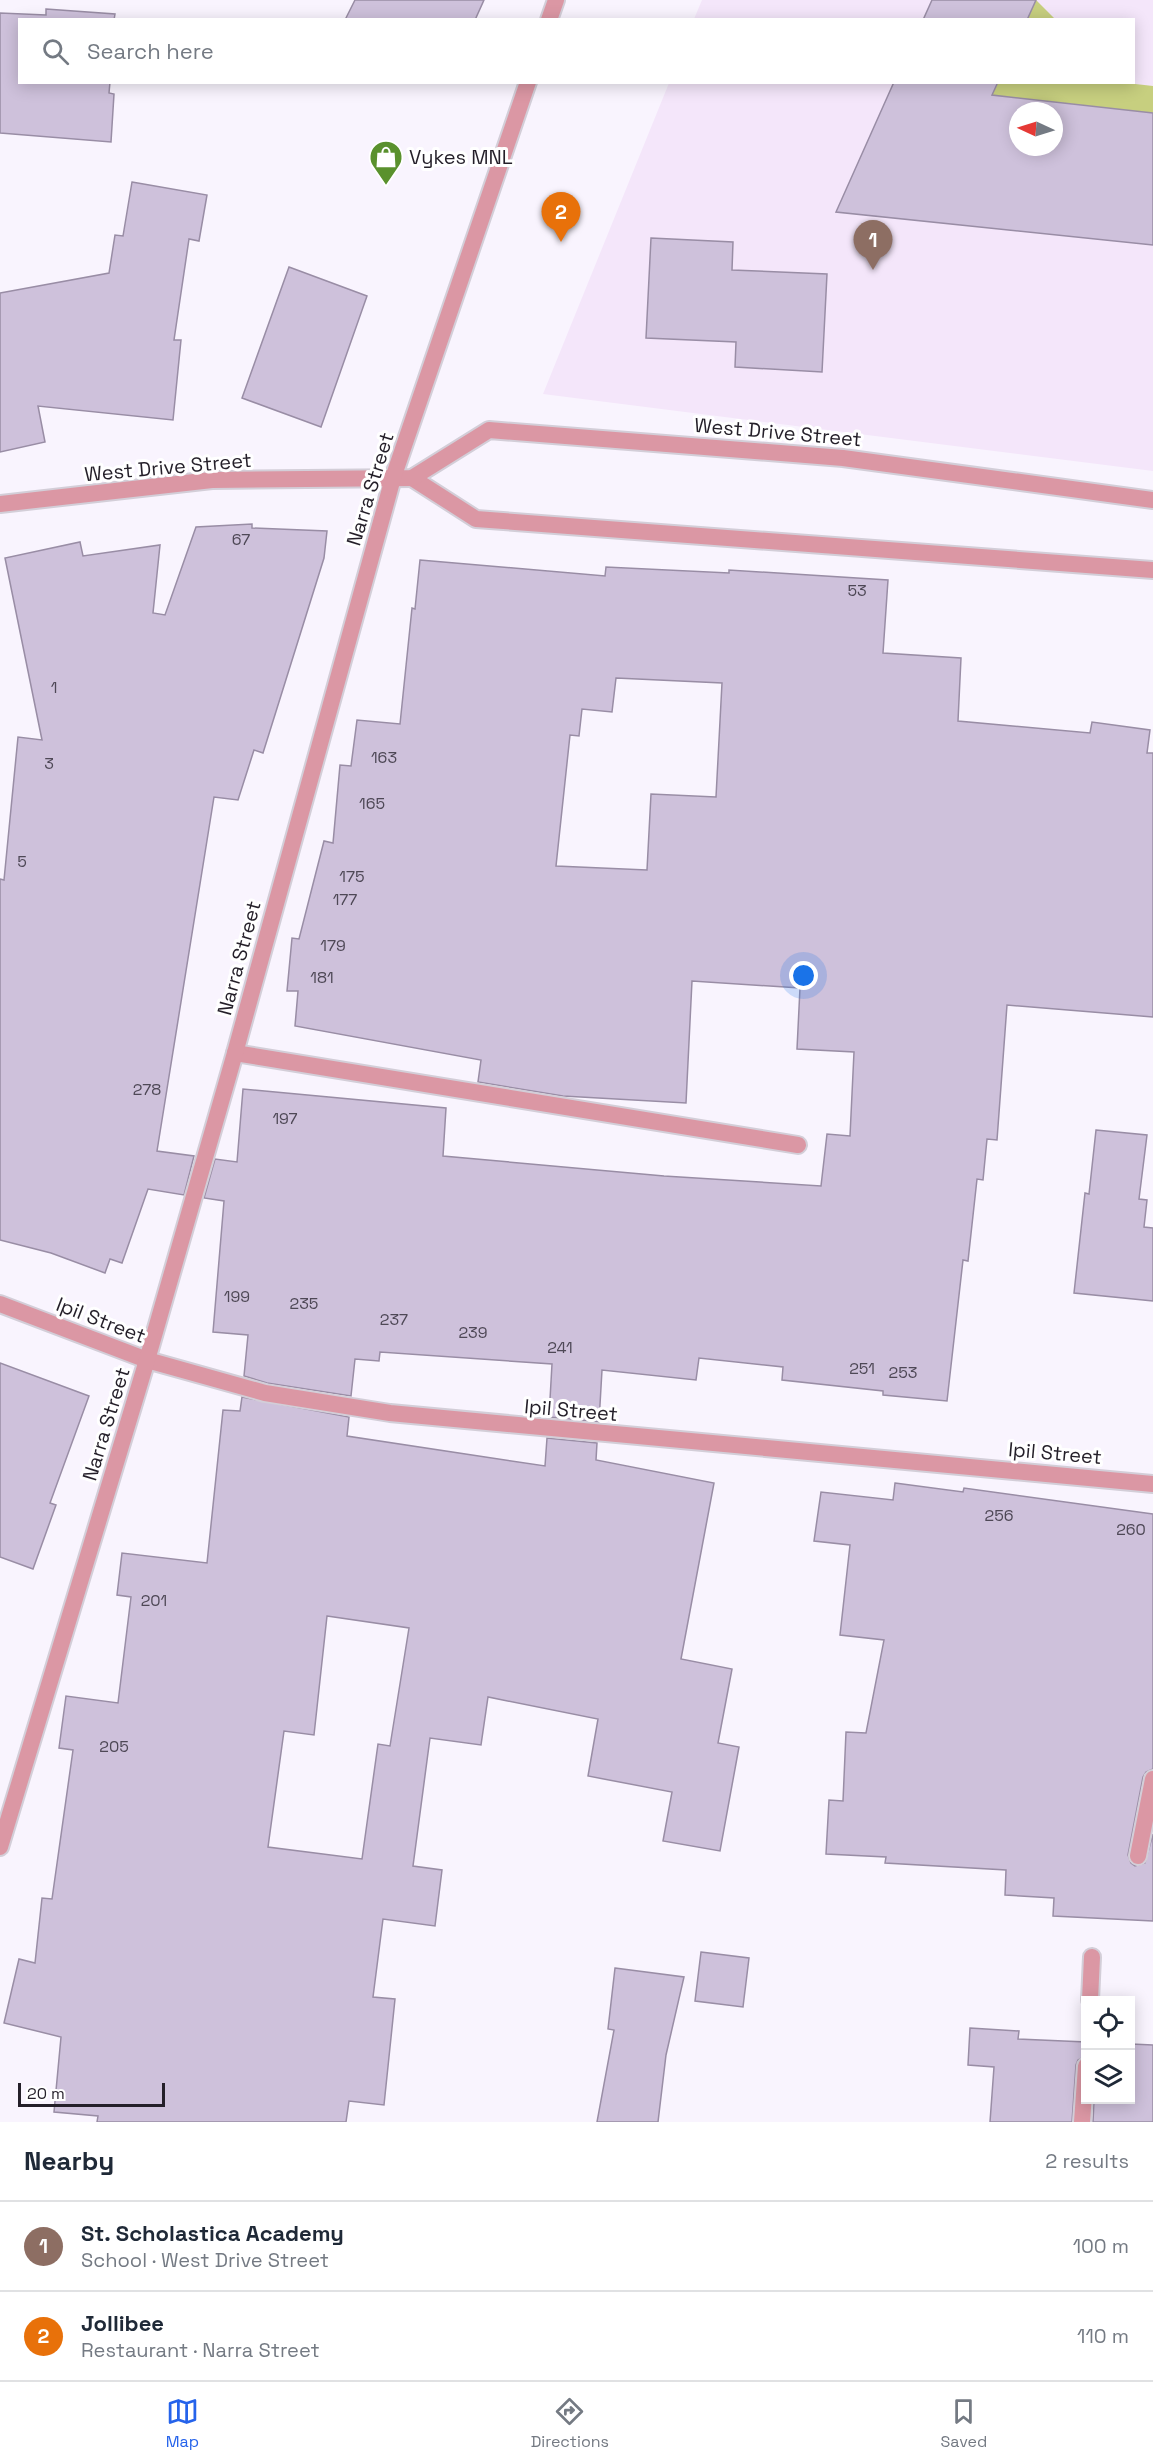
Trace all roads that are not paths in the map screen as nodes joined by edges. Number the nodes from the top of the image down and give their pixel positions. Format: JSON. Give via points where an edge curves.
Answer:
{"nodes":[{"id":1,"x":556,"y":0,"type":"edge"},
{"id":2,"x":550,"y":18,"type":"edge"},
{"id":3,"x":527,"y":84,"type":"edge"},
{"id":4,"x":393,"y":478,"type":"junction"},
{"id":5,"x":412,"y":478,"type":"junction"},
{"id":6,"x":1153,"y":500,"type":"edge"},
{"id":7,"x":0,"y":504,"type":"edge"},
{"id":8,"x":1153,"y":570,"type":"edge"},
{"id":9,"x":235,"y":1053,"type":"junction"},
{"id":10,"x":798,"y":1145,"type":"dead end"},
{"id":11,"x":0,"y":1304,"type":"edge"},
{"id":12,"x":147,"y":1360,"type":"junction"},
{"id":13,"x":1153,"y":1484,"type":"edge"},
{"id":14,"x":1153,"y":1779,"type":"edge"},
{"id":15,"x":0,"y":1847,"type":"edge"},
{"id":16,"x":1138,"y":1856,"type":"dead end"},
{"id":17,"x":1092,"y":1957,"type":"dead end"},
{"id":18,"x":1090,"y":1996,"type":"edge"},
{"id":19,"x":1083,"y":2104,"type":"edge"},
{"id":20,"x":1082,"y":2122,"type":"edge"}],
"edges":[{"from":1,"to":2,"type":"street"},
{"from":3,"to":4,"type":"street","name":"Narra Street"},
{"from":4,"to":5,"type":"street","name":"West Drive Street"},
{"from":4,"to":7,"type":"street","name":"West Drive Street","via":[[212,480]]},
{"from":4,"to":9,"type":"street","name":"Narra Street"},
{"from":5,"to":6,"type":"street","name":"West Drive Street","via":[[489,430],[843,458]]},
{"from":5,"to":8,"type":"street","via":[[476,519]]},
{"from":9,"to":10,"type":"street"},
{"from":9,"to":12,"type":"street","name":"Narra Street"},
{"from":11,"to":12,"type":"street","name":"Ipil Street"},
{"from":12,"to":13,"type":"street","name":"Ipil Street","via":[[266,1393],[390,1413]]},
{"from":12,"to":15,"type":"street","name":"Narra Street"},
{"from":14,"to":16,"type":"street"},
{"from":17,"to":18,"type":"street"},
{"from":19,"to":20,"type":"street"}]}
